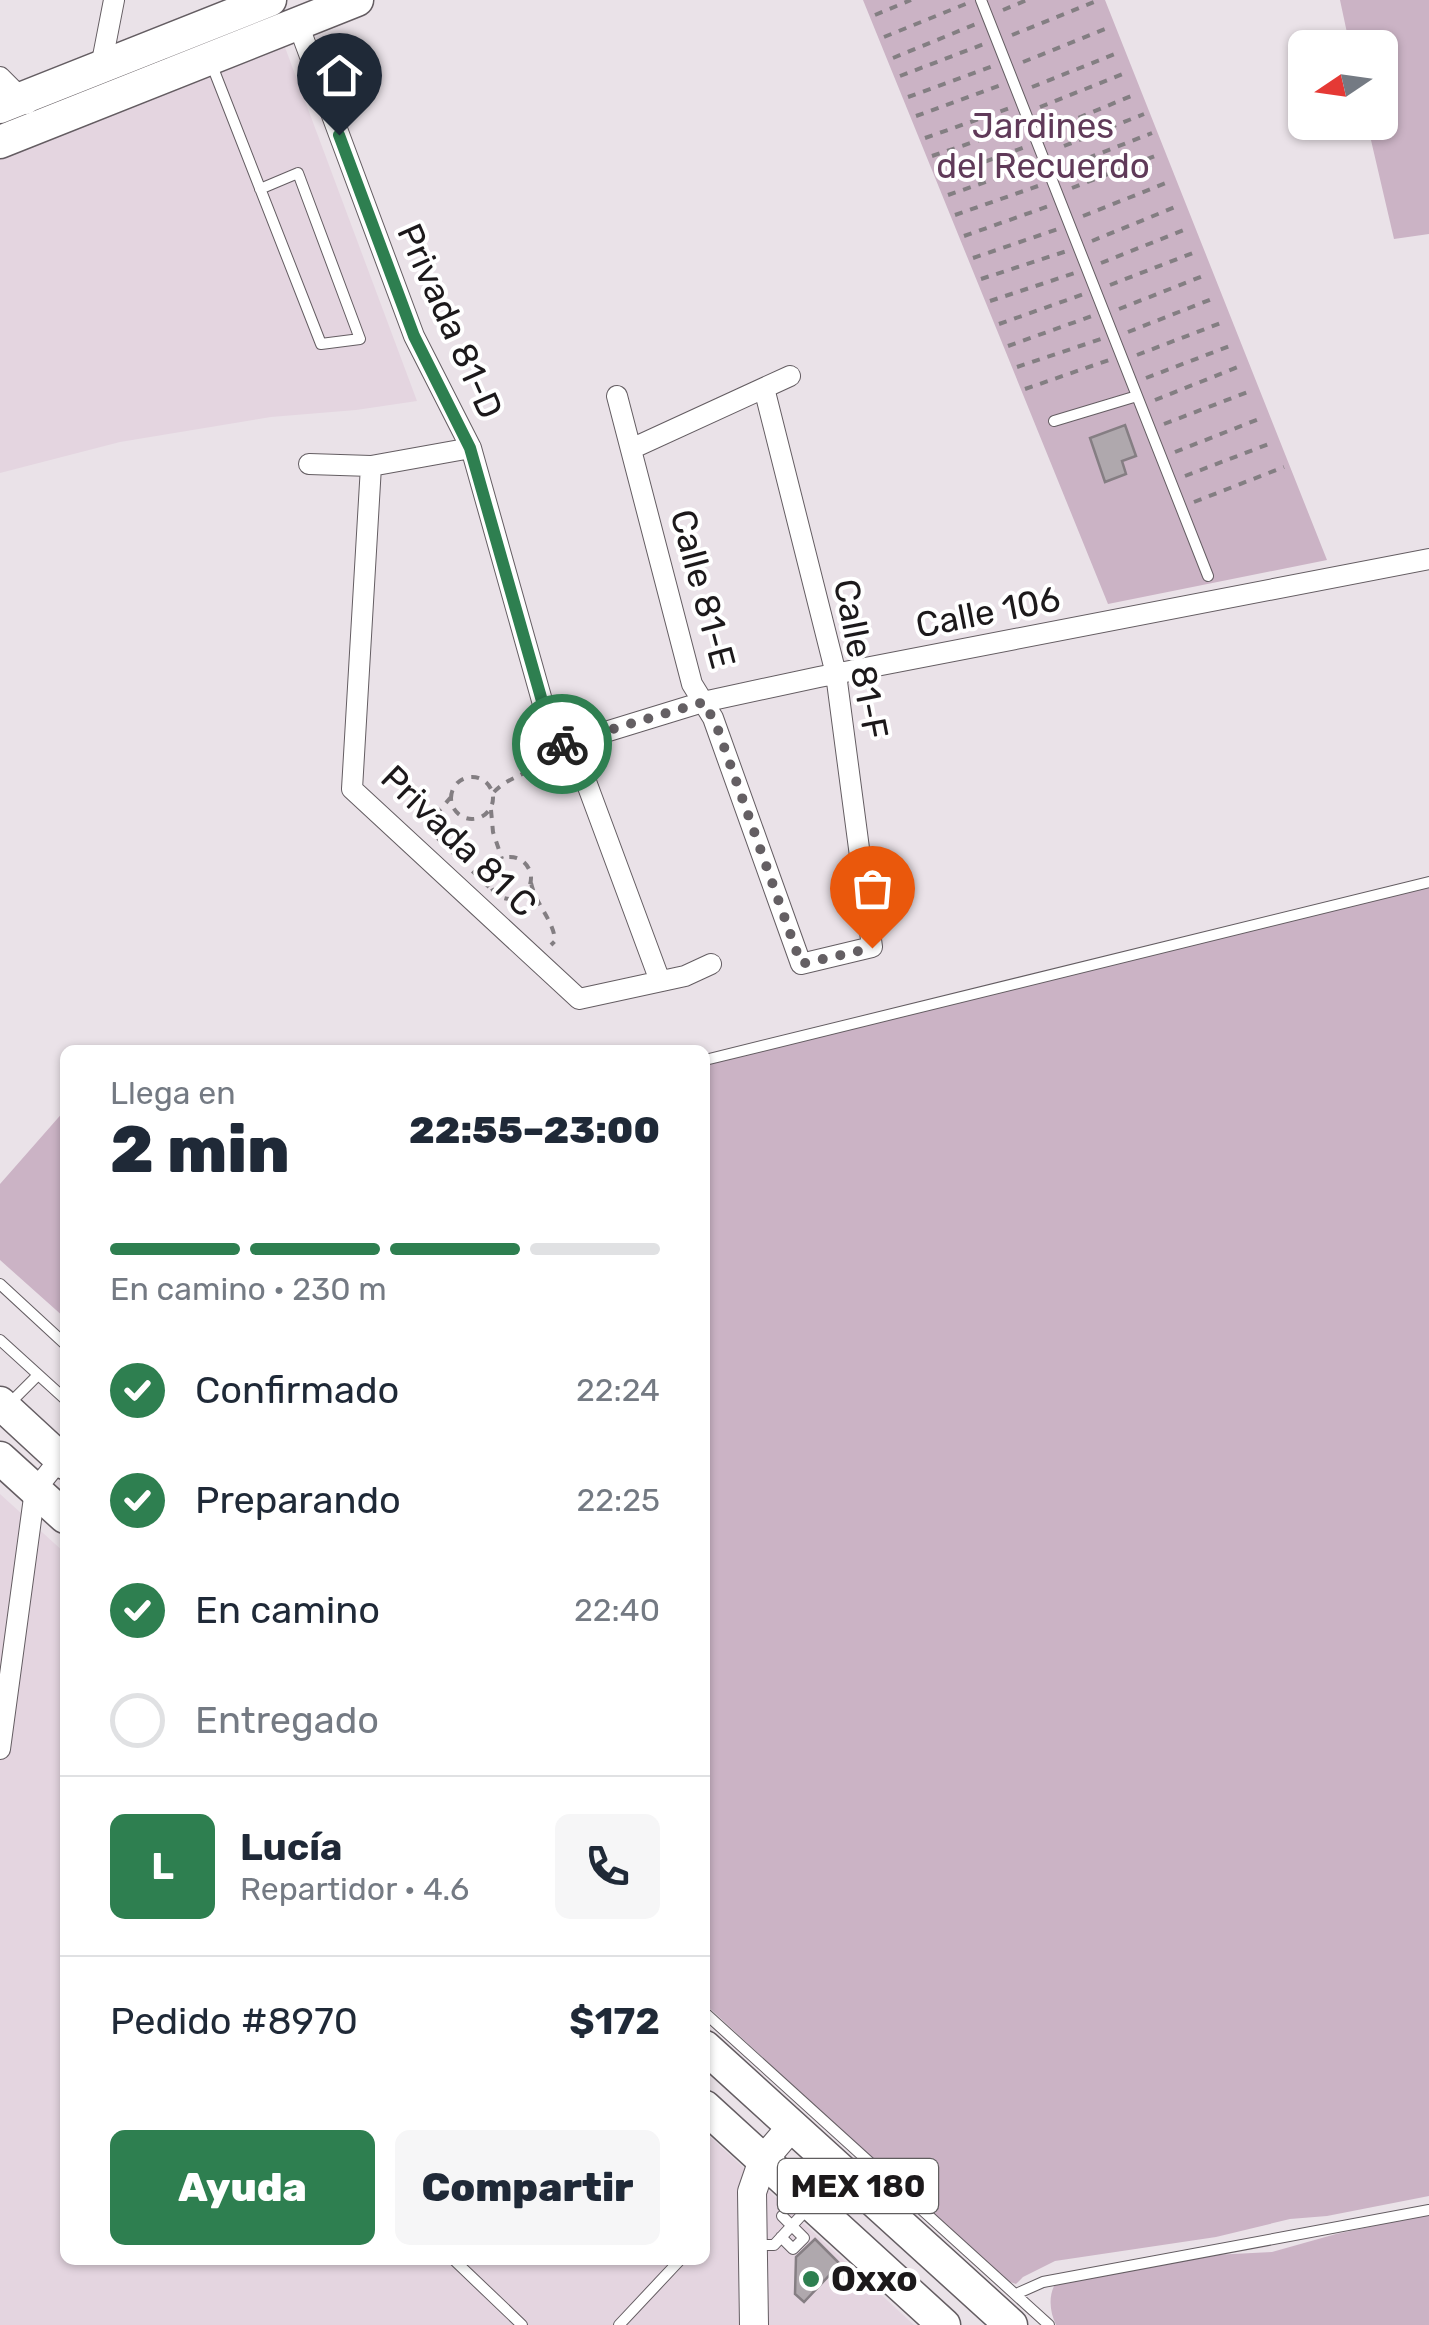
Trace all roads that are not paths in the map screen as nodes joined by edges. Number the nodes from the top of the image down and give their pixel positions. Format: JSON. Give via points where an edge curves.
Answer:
{"nodes":[{"id":1,"x":114,"y":0,"type":"edge"},
{"id":2,"x":270,"y":0,"type":"edge"},
{"id":3,"x":356,"y":0,"type":"edge"},
{"id":4,"x":975,"y":1,"type":"edge"},
{"id":5,"x":298,"y":24,"type":"junction"},
{"id":6,"x":204,"y":44,"type":"junction"},
{"id":7,"x":100,"y":68,"type":"junction"},
{"id":8,"x":7,"y":94,"type":"edge"},
{"id":9,"x":100,"y":104,"type":"junction"},
{"id":10,"x":46,"y":124,"type":"junction"},
{"id":11,"x":0,"y":142,"type":"edge"},
{"id":12,"x":260,"y":189,"type":"junction"},
{"id":13,"x":790,"y":376,"type":"dead end"},
{"id":14,"x":764,"y":388,"type":"junction"},
{"id":15,"x":618,"y":396,"type":"dead end"},
{"id":16,"x":1138,"y":396,"type":"junction"},
{"id":17,"x":1054,"y":421,"type":"dead end"},
{"id":18,"x":470,"y":448,"type":"junction"},
{"id":19,"x":631,"y":449,"type":"junction"},
{"id":20,"x":308,"y":464,"type":"dead end"},
{"id":21,"x":371,"y":466,"type":"junction"},
{"id":22,"x":1429,"y":559,"type":"edge"},
{"id":23,"x":1208,"y":576,"type":"dead end"},
{"id":24,"x":836,"y":674,"type":"junction"},
{"id":25,"x":704,"y":702,"type":"junction"},
{"id":26,"x":554,"y":751,"type":"junction"},
{"id":27,"x":1429,"y":882,"type":"edge"},
{"id":28,"x":710,"y":964,"type":"dead end"},
{"id":29,"x":801,"y":964,"type":"joint"},
{"id":30,"x":660,"y":982,"type":"junction"},
{"id":31,"x":710,"y":1059,"type":"edge"},
{"id":32,"x":0,"y":1284,"type":"edge"},
{"id":33,"x":60,"y":1339,"type":"edge"},
{"id":34,"x":0,"y":1340,"type":"edge"},
{"id":35,"x":38,"y":1375,"type":"junction"},
{"id":36,"x":60,"y":1395,"type":"edge"},
{"id":37,"x":3,"y":1406,"type":"edge"},
{"id":38,"x":0,"y":1458,"type":"edge"},
{"id":39,"x":60,"y":1459,"type":"edge"},
{"id":40,"x":60,"y":1463,"type":"edge"},
{"id":41,"x":35,"y":1490,"type":"junction"},
{"id":42,"x":60,"y":1512,"type":"edge"},
{"id":43,"x":0,"y":1749,"type":"edge"},
{"id":44,"x":710,"y":2018,"type":"edge"},
{"id":45,"x":710,"y":2051,"type":"edge"},
{"id":46,"x":710,"y":2111,"type":"edge"},
{"id":47,"x":793,"y":2126,"type":"junction"},
{"id":48,"x":762,"y":2160,"type":"junction"},
{"id":49,"x":1429,"y":2210,"type":"edge"},
{"id":50,"x":795,"y":2216,"type":"junction"},
{"id":51,"x":781,"y":2237,"type":"junction"},
{"id":52,"x":752,"y":2245,"type":"junction"},
{"id":53,"x":459,"y":2265,"type":"edge"},
{"id":54,"x":675,"y":2265,"type":"edge"},
{"id":55,"x":1013,"y":2310,"type":"edge"},
{"id":56,"x":522,"y":2325,"type":"edge"},
{"id":57,"x":619,"y":2325,"type":"edge"},
{"id":58,"x":754,"y":2325,"type":"edge"},
{"id":59,"x":944,"y":2325,"type":"edge"},
{"id":60,"x":1049,"y":2325,"type":"edge"}],
"edges":[{"from":1,"to":7,"type":"street"},
{"from":2,"to":6,"type":"main road"},
{"from":3,"to":5,"type":"main road"},
{"from":4,"to":16,"type":"lane"},
{"from":5,"to":6,"type":"main road"},
{"from":5,"to":18,"type":"street","name":"Privada 81-D","via":[[414,336]]},
{"from":6,"to":7,"type":"main road"},
{"from":6,"to":9,"type":"main road"},
{"from":6,"to":12,"type":"lane"},
{"from":7,"to":8,"type":"main road"},
{"from":7,"to":9,"type":"street"},
{"from":8,"to":10,"type":"street"},
{"from":9,"to":10,"type":"main road"},
{"from":10,"to":11,"type":"main road"},
{"from":12,"to":12,"type":"lane","via":[[298,173],[360,339],[320,344]]},
{"from":13,"to":14,"type":"street"},
{"from":14,"to":19,"type":"street"},
{"from":14,"to":24,"type":"street","name":"Calle 81-F"},
{"from":15,"to":19,"type":"street","name":"Calle 81-E"},
{"from":16,"to":17,"type":"lane"},
{"from":16,"to":23,"type":"lane"},
{"from":18,"to":21,"type":"street"},
{"from":18,"to":26,"type":"street","name":"Privada 81-D"},
{"from":19,"to":25,"type":"street","name":"Calle 81-E","via":[[692,684]]},
{"from":20,"to":21,"type":"street"},
{"from":21,"to":30,"type":"street","name":"Privada 81 C","via":[[352,789],[579,998]]},
{"from":22,"to":24,"type":"street","name":"Calle 106"},
{"from":24,"to":25,"type":"street","name":"Calle 106"},
{"from":24,"to":29,"type":"street","name":"Calle 81-F","via":[[872,948]]},
{"from":25,"to":26,"type":"street","name":"Calle 106"},
{"from":25,"to":29,"type":"street","name":"Calle 81-E"},
{"from":26,"to":30,"type":"street","name":"Privada 81-D","via":[[581,768]]},
{"from":27,"to":31,"type":"lane"},
{"from":28,"to":30,"type":"street"},
{"from":32,"to":33,"type":"lane"},
{"from":34,"to":35,"type":"lane"},
{"from":35,"to":36,"type":"lane"},
{"from":35,"to":37,"type":"lane"},
{"from":37,"to":39,"type":"main road"},
{"from":38,"to":41,"type":"main road"},
{"from":40,"to":41,"type":"street"},
{"from":41,"to":42,"type":"main road"},
{"from":41,"to":43,"type":"street"},
{"from":44,"to":55,"type":"lane"},
{"from":45,"to":47,"type":"main road","number":"MEX 180"},
{"from":46,"to":48,"type":"main road","number":"MEX 180"},
{"from":47,"to":48,"type":"main road"},
{"from":47,"to":55,"type":"main road","number":"MEX 180"},
{"from":48,"to":50,"type":"main road","number":"MEX 180"},
{"from":48,"to":52,"type":"main road","via":[[752,2192]]},
{"from":49,"to":55,"type":"lane","via":[[1043,2282],[1024,2288]]},
{"from":50,"to":51,"type":"lane"},
{"from":50,"to":51,"type":"lane","via":[[804,2238],[793,2249]]},
{"from":50,"to":59,"type":"main road","number":"MEX 180"},
{"from":51,"to":52,"type":"lane","via":[[774,2245]]},
{"from":52,"to":58,"type":"main road"},
{"from":53,"to":56,"type":"lane"},
{"from":54,"to":57,"type":"lane"},
{"from":55,"to":60,"type":"lane"}]}
